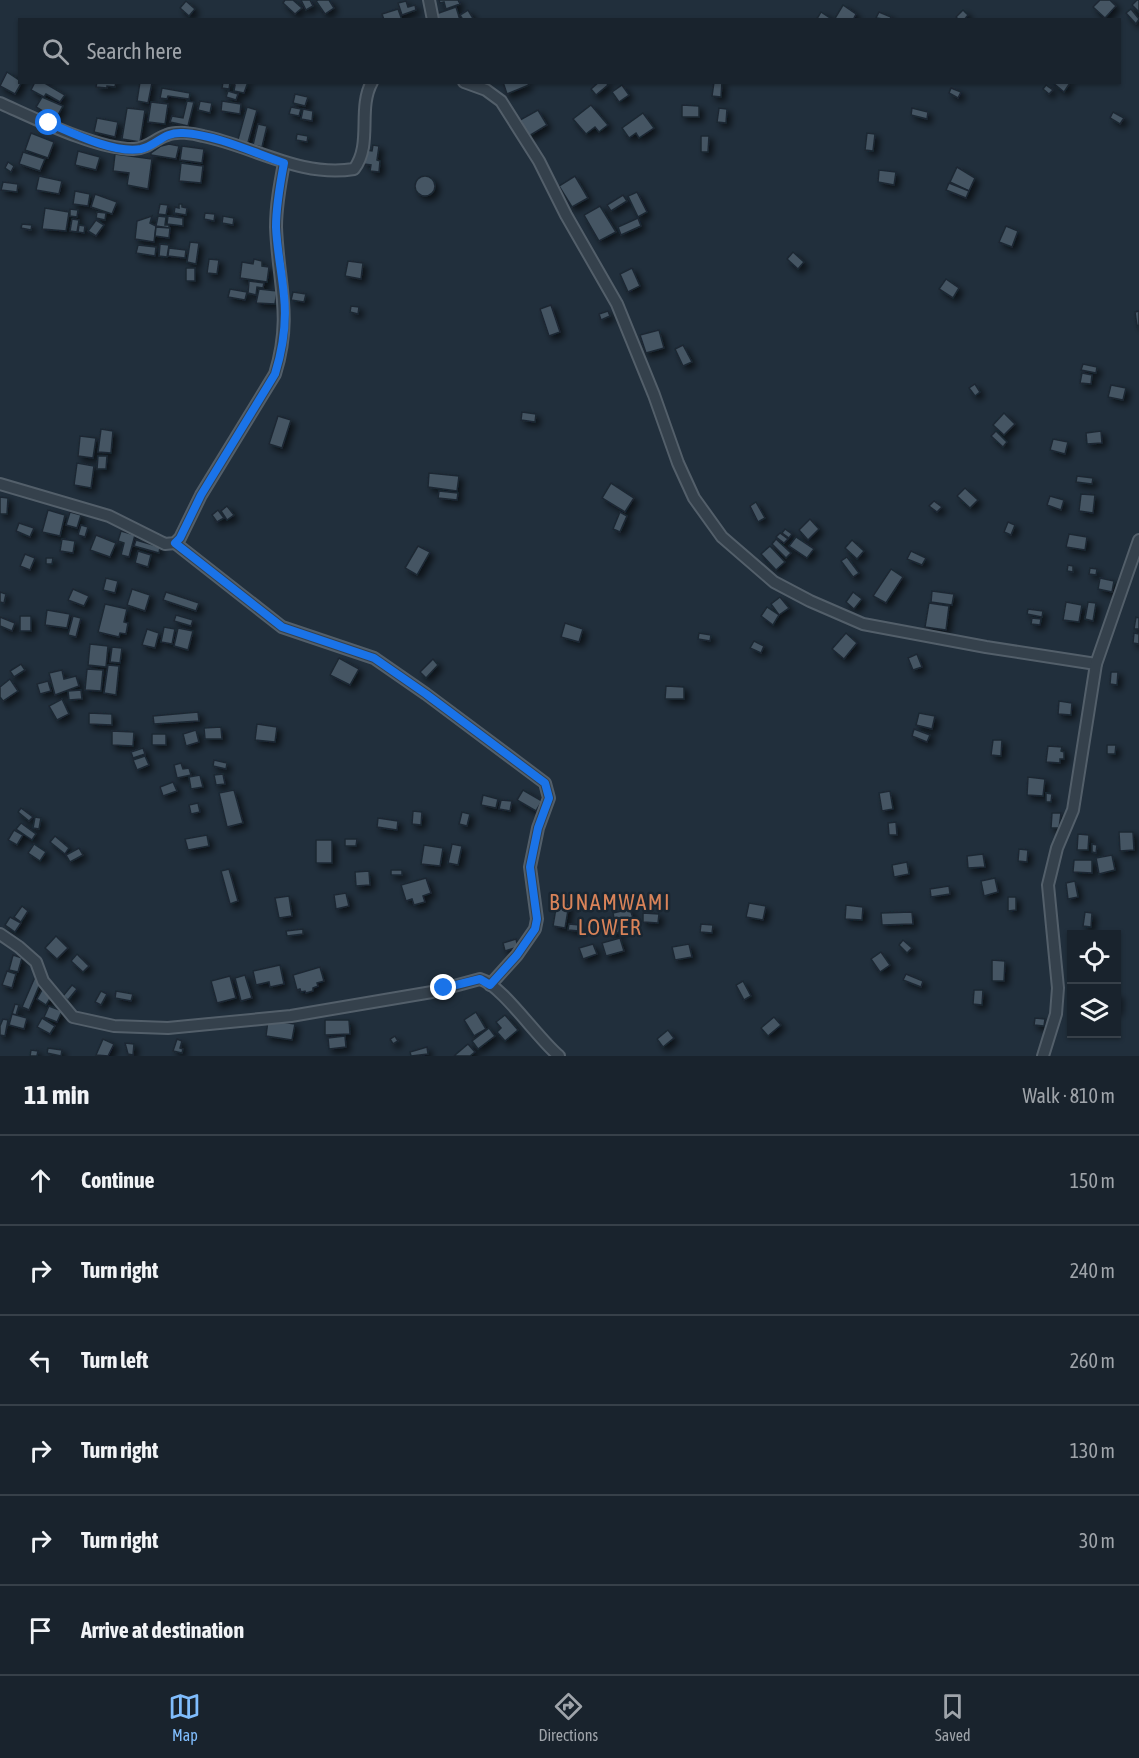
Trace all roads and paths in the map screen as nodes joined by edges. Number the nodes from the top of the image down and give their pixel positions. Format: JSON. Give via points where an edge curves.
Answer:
{"nodes":[{"id":1,"x":429,"y":0,"type":"edge"},
{"id":2,"x":433,"y":18,"type":"edge"},
{"id":3,"x":371,"y":84,"type":"edge"},
{"id":4,"x":470,"y":84,"type":"edge"},
{"id":5,"x":0,"y":103,"type":"edge"},
{"id":6,"x":284,"y":163,"type":"junction"},
{"id":7,"x":0,"y":484,"type":"edge"},
{"id":8,"x":1139,"y":540,"type":"edge"},
{"id":9,"x":175,"y":543,"type":"junction"},
{"id":10,"x":1096,"y":664,"type":"junction"},
{"id":11,"x":0,"y":934,"type":"edge"},
{"id":12,"x":490,"y":985,"type":"junction"},
{"id":13,"x":559,"y":1056,"type":"edge"},
{"id":14,"x":1042,"y":1056,"type":"edge"}],
"edges":[{"from":1,"to":2,"type":"street"},
{"from":3,"to":6,"type":"street","via":[[366,93],[364,140],[354,169],[337,172]]},
{"from":4,"to":10,"type":"street","via":[[501,101],[539,161],[617,304],[694,498],[722,537],[774,582],[863,624]]},
{"from":5,"to":6,"type":"street","via":[[99,144],[133,150],[169,134],[183,133],[204,136]]},
{"from":6,"to":9,"type":"street","via":[[276,226],[284,296],[282,352],[275,374]]},
{"from":7,"to":9,"type":"street","via":[[109,516],[165,544]]},
{"from":8,"to":10,"type":"street"},
{"from":9,"to":12,"type":"street","via":[[282,627],[374,658],[545,783],[549,798],[530,867],[535,929]]},
{"from":10,"to":14,"type":"street","via":[[1073,810],[1057,848],[1048,885],[1058,988],[1056,1014]]},
{"from":11,"to":12,"type":"street","via":[[36,962],[43,981],[73,1017],[114,1026],[168,1028],[291,1016],[432,992],[473,980]]},
{"from":12,"to":13,"type":"street"}]}
